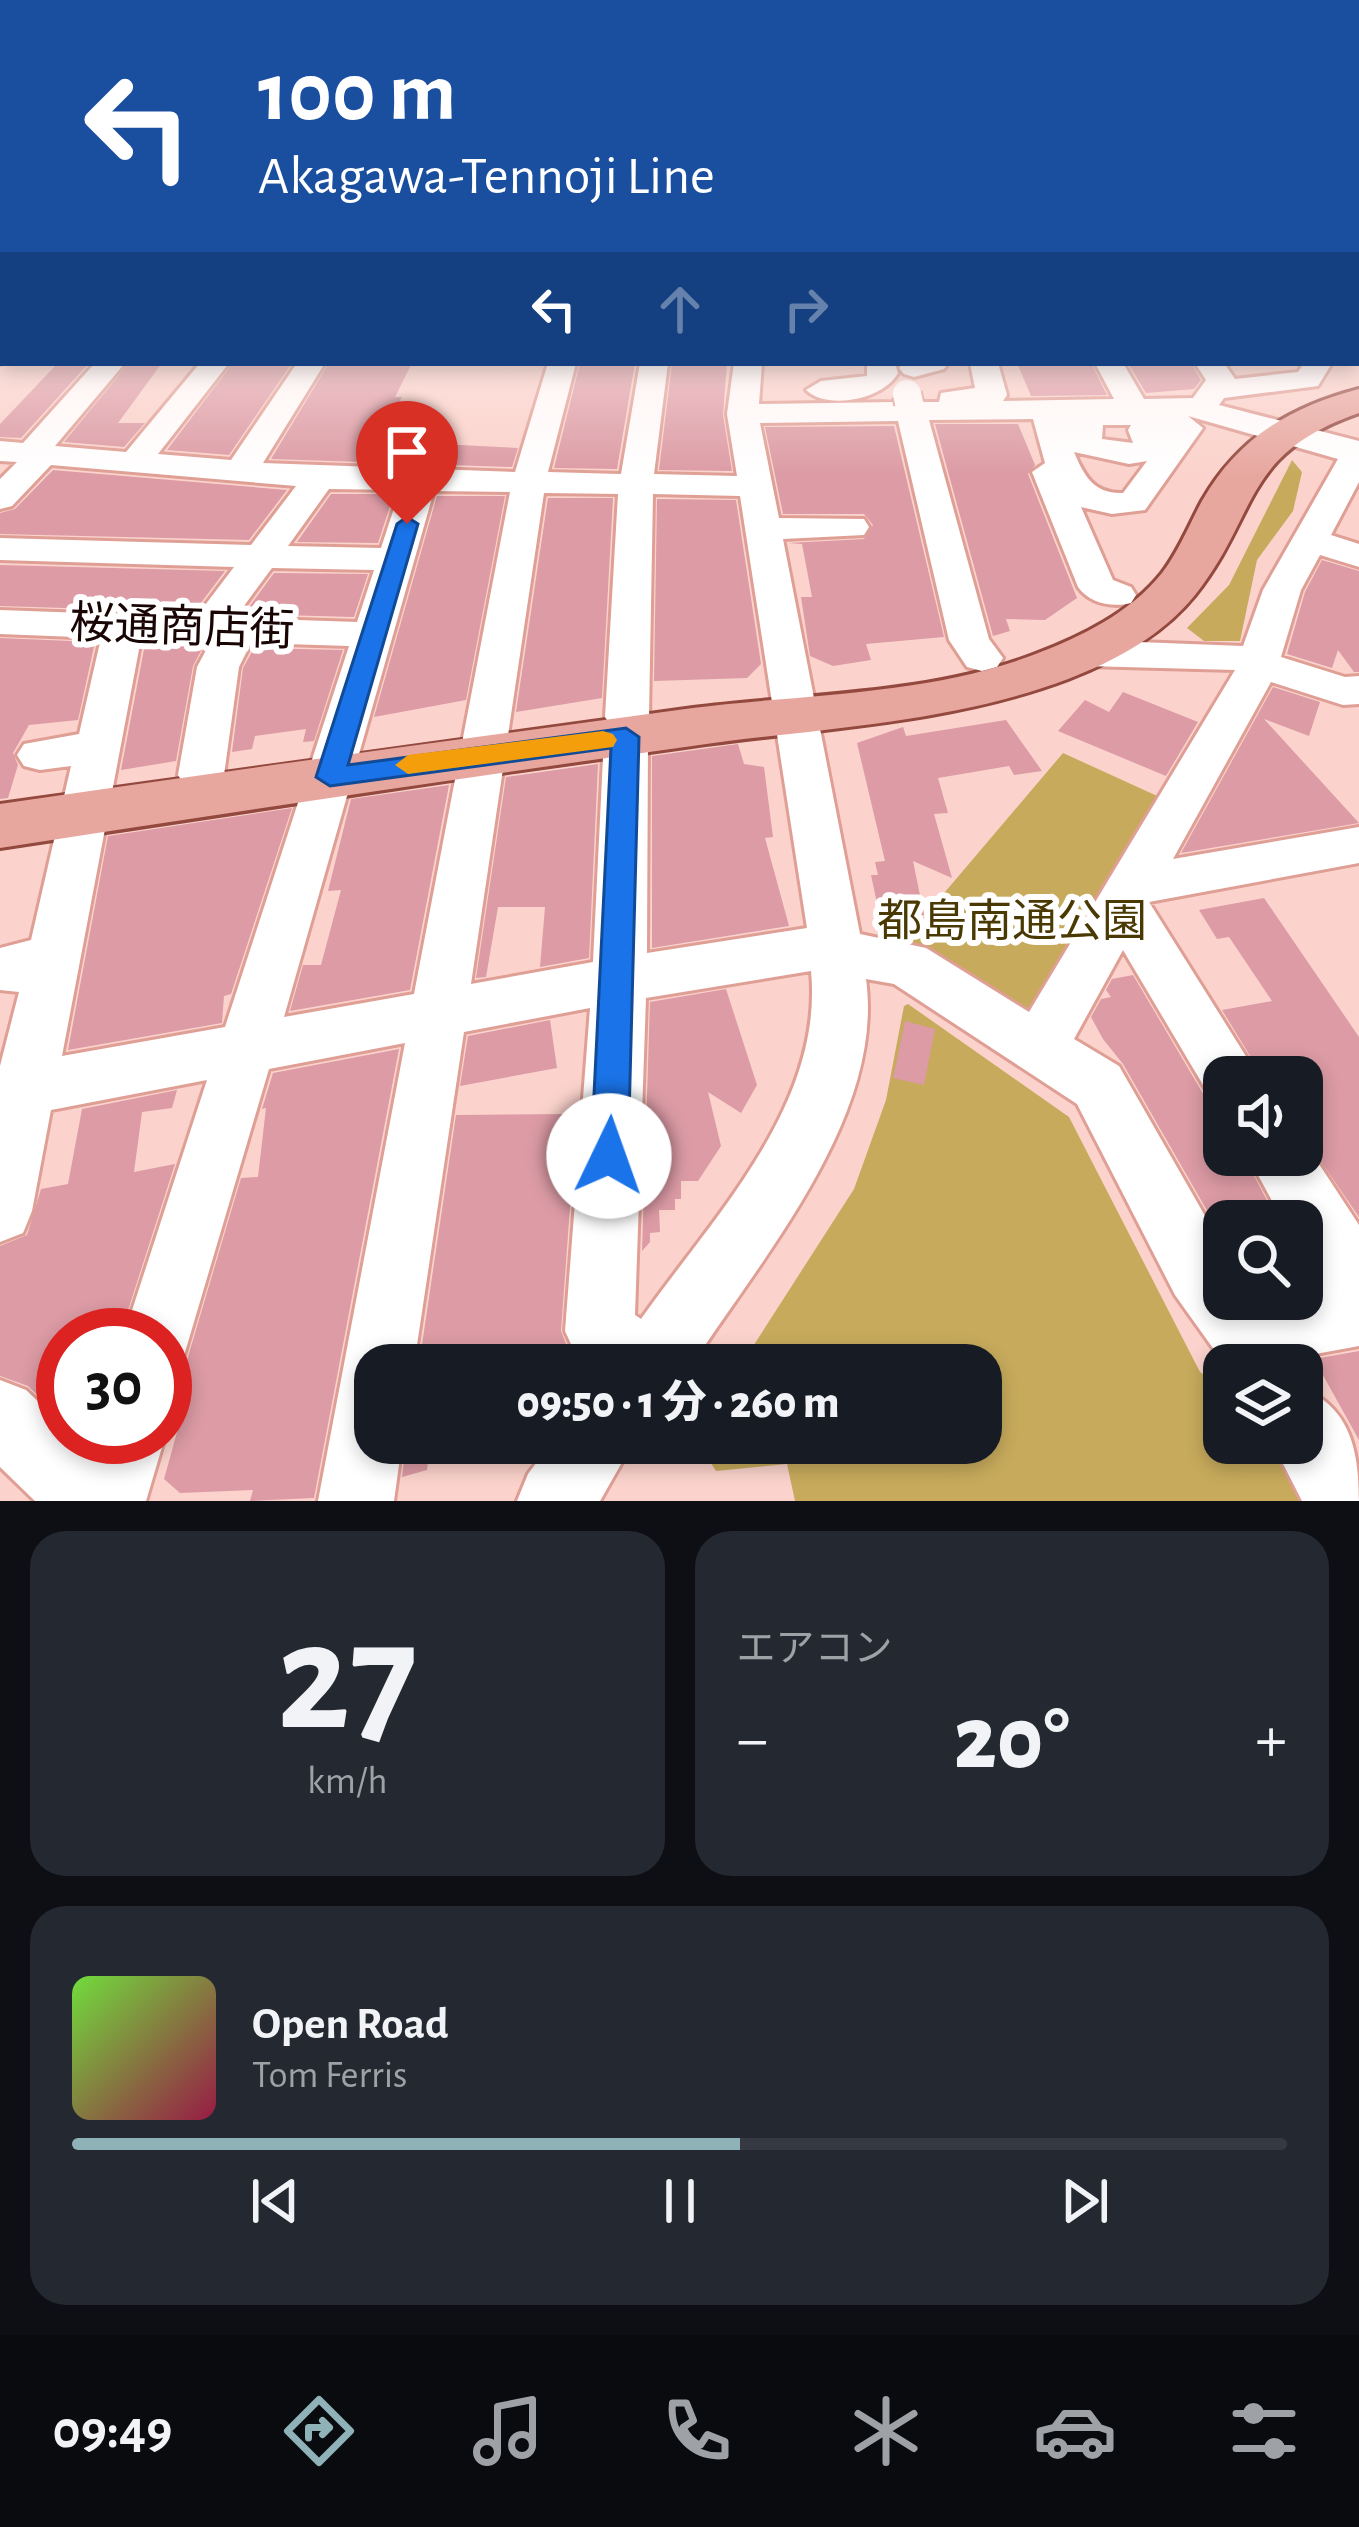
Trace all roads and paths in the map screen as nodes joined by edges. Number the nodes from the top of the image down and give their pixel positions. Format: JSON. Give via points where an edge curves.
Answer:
{"nodes":[{"id":1,"x":108,"y":366,"type":"edge"},
{"id":2,"x":213,"y":366,"type":"edge"},
{"id":3,"x":308,"y":366,"type":"edge"},
{"id":4,"x":561,"y":366,"type":"edge"},
{"id":5,"x":654,"y":366,"type":"edge"},
{"id":6,"x":882,"y":366,"type":"edge"},
{"id":7,"x":947,"y":366,"type":"edge"},
{"id":8,"x":958,"y":366,"type":"edge"},
{"id":9,"x":1111,"y":366,"type":"edge"},
{"id":10,"x":1316,"y":366,"type":"edge"},
{"id":11,"x":992,"y":375,"type":"edge"},
{"id":12,"x":770,"y":376,"type":"edge"},
{"id":13,"x":844,"y":376,"type":"edge"},
{"id":14,"x":913,"y":382,"type":"edge"},
{"id":15,"x":1359,"y":384,"type":"edge"},
{"id":16,"x":1208,"y":389,"type":"edge"},
{"id":17,"x":956,"y":393,"type":"dead end"},
{"id":18,"x":1359,"y":401,"type":"edge"},
{"id":19,"x":1133,"y":407,"type":"junction"},
{"id":20,"x":743,"y":414,"type":"junction"},
{"id":21,"x":1266,"y":429,"type":"junction"},
{"id":22,"x":1079,"y":444,"type":"junction"},
{"id":23,"x":24,"y":453,"type":"edge"},
{"id":24,"x":1358,"y":454,"type":"edge"},
{"id":25,"x":135,"y":462,"type":"junction"},
{"id":26,"x":241,"y":471,"type":"junction"},
{"id":27,"x":320,"y":478,"type":"junction"},
{"id":28,"x":420,"y":480,"type":"junction"},
{"id":29,"x":530,"y":481,"type":"junction"},
{"id":30,"x":636,"y":483,"type":"junction"},
{"id":31,"x":755,"y":486,"type":"junction"},
{"id":32,"x":0,"y":499,"type":"edge"},
{"id":33,"x":851,"y":527,"type":"dead end"},
{"id":34,"x":763,"y":529,"type":"junction"},
{"id":35,"x":1308,"y":539,"type":"junction"},
{"id":36,"x":0,"y":549,"type":"edge"},
{"id":37,"x":54,"y":551,"type":"junction"},
{"id":38,"x":1359,"y":556,"type":"edge"},
{"id":39,"x":258,"y":559,"type":"junction"},
{"id":40,"x":396,"y":560,"type":"junction"},
{"id":41,"x":1118,"y":596,"type":"junction"},
{"id":42,"x":0,"y":620,"type":"edge"},
{"id":43,"x":124,"y":626,"type":"junction"},
{"id":44,"x":222,"y":629,"type":"junction"},
{"id":45,"x":369,"y":635,"type":"junction"},
{"id":46,"x":1086,"y":653,"type":"junction"},
{"id":47,"x":982,"y":658,"type":"junction"},
{"id":48,"x":1258,"y":661,"type":"junction"},
{"id":49,"x":1354,"y":698,"type":"edge"},
{"id":50,"x":794,"y":700,"type":"junction"},
{"id":51,"x":626,"y":727,"type":"junction"},
{"id":52,"x":484,"y":744,"type":"junction"},
{"id":53,"x":40,"y":754,"type":"dead end"},
{"id":54,"x":89,"y":757,"type":"junction"},
{"id":55,"x":334,"y":766,"type":"junction"},
{"id":56,"x":201,"y":775,"type":"junction"},
{"id":57,"x":0,"y":804,"type":"edge"},
{"id":58,"x":0,"y":826,"type":"edge"},
{"id":59,"x":1359,"y":845,"type":"edge"},
{"id":60,"x":1127,"y":895,"type":"junction"},
{"id":61,"x":838,"y":952,"type":"junction"},
{"id":62,"x":619,"y":981,"type":"junction"},
{"id":63,"x":438,"y":1013,"type":"junction"},
{"id":64,"x":1039,"y":1047,"type":"junction"},
{"id":65,"x":247,"y":1048,"type":"junction"},
{"id":66,"x":1218,"y":1056,"type":"edge"},
{"id":67,"x":13,"y":1090,"type":"edge"},
{"id":68,"x":1291,"y":1176,"type":"edge"},
{"id":69,"x":0,"y":1211,"type":"edge"},
{"id":70,"x":1359,"y":1286,"type":"edge"},
{"id":71,"x":167,"y":1308,"type":"edge"},
{"id":72,"x":1359,"y":1312,"type":"edge"},
{"id":73,"x":383,"y":1344,"type":"edge"},
{"id":74,"x":618,"y":1344,"type":"edge"},
{"id":75,"x":661,"y":1344,"type":"edge"},
{"id":76,"x":1252,"y":1344,"type":"edge"},
{"id":77,"x":1270,"y":1344,"type":"edge"},
{"id":78,"x":0,"y":1416,"type":"edge"},
{"id":79,"x":1323,"y":1463,"type":"edge"},
{"id":80,"x":118,"y":1464,"type":"edge"},
{"id":81,"x":362,"y":1464,"type":"edge"},
{"id":82,"x":581,"y":1464,"type":"edge"},
{"id":83,"x":105,"y":1501,"type":"edge"},
{"id":84,"x":356,"y":1501,"type":"edge"},
{"id":85,"x":555,"y":1501,"type":"edge"},
{"id":86,"x":1343,"y":1501,"type":"edge"}],
"edges":[{"from":1,"to":23,"type":"street"},
{"from":2,"to":25,"type":"street"},
{"from":3,"to":26,"type":"street"},
{"from":4,"to":29,"type":"street"},
{"from":5,"to":30,"type":"street"},
{"from":6,"to":13,"type":"street","via":[[878,382]]},
{"from":7,"to":17,"type":"street"},
{"from":8,"to":11,"type":"street"},
{"from":9,"to":19,"type":"street"},
{"from":10,"to":16,"type":"street","via":[[1307,380]]},
{"from":11,"to":12,"type":"street","via":[[800,403],[779,395]]},
{"from":11,"to":22,"type":"street"},
{"from":12,"to":13,"type":"street"},
{"from":12,"to":20,"type":"street"},
{"from":14,"to":20,"type":"street"},
{"from":14,"to":22,"type":"street"},
{"from":14,"to":47,"type":"street","via":[[968,640]]},
{"from":15,"to":21,"type":"main road","via":[[1311,396]]},
{"from":16,"to":19,"type":"street"},
{"from":16,"to":21,"type":"street"},
{"from":18,"to":21,"type":"main road"},
{"from":19,"to":22,"type":"street"},
{"from":20,"to":31,"type":"street"},
{"from":21,"to":24,"type":"street"},
{"from":21,"to":41,"type":"main road","via":[[1214,456],[1147,568]]},
{"from":21,"to":46,"type":"main road","via":[[1191,573],[1136,624]]},
{"from":22,"to":22,"type":"street","via":[[1175,419],[1187,428],[1133,503]]},
{"from":22,"to":41,"type":"street","via":[[1097,587]]},
{"from":23,"to":25,"type":"street"},
{"from":23,"to":32,"type":"street"},
{"from":24,"to":35,"type":"street"},
{"from":25,"to":26,"type":"street"},
{"from":26,"to":27,"type":"street"},
{"from":27,"to":28,"type":"street"},
{"from":27,"to":39,"type":"street"},
{"from":28,"to":29,"type":"street"},
{"from":28,"to":40,"type":"street"},
{"from":29,"to":30,"type":"street"},
{"from":29,"to":52,"type":"street"},
{"from":30,"to":31,"type":"street"},
{"from":30,"to":51,"type":"street"},
{"from":31,"to":34,"type":"street"},
{"from":33,"to":34,"type":"street"},
{"from":34,"to":50,"type":"street"},
{"from":35,"to":38,"type":"street"},
{"from":35,"to":48,"type":"street"},
{"from":36,"to":37,"type":"street"},
{"from":37,"to":39,"type":"street"},
{"from":37,"to":42,"type":"street"},
{"from":39,"to":40,"type":"street"},
{"from":39,"to":44,"type":"street"},
{"from":40,"to":45,"type":"street"},
{"from":41,"to":47,"type":"main road","via":[[1062,632]]},
{"from":42,"to":43,"type":"street","name":"桜通商店街"},
{"from":43,"to":44,"type":"street","name":"桜通商店街"},
{"from":43,"to":54,"type":"street"},
{"from":44,"to":45,"type":"street","name":"桜通商店街"},
{"from":44,"to":56,"type":"street"},
{"from":45,"to":55,"type":"street"},
{"from":46,"to":48,"type":"street"},
{"from":46,"to":50,"type":"main road","via":[[990,684]]},
{"from":47,"to":50,"type":"main road"},
{"from":48,"to":49,"type":"street"},
{"from":48,"to":60,"type":"street"},
{"from":50,"to":51,"type":"main road"},
{"from":50,"to":61,"type":"street"},
{"from":51,"to":52,"type":"main road"},
{"from":51,"to":62,"type":"street"},
{"from":52,"to":55,"type":"main road"},
{"from":52,"to":63,"type":"street"},
{"from":53,"to":54,"type":"street"},
{"from":54,"to":55,"type":"main road"},
{"from":54,"to":56,"type":"main road"},
{"from":54,"to":57,"type":"main road"},
{"from":54,"to":58,"type":"main road"},
{"from":54,"to":67,"type":"street","via":[[33,965]]},
{"from":55,"to":56,"type":"main road"},
{"from":55,"to":65,"type":"street"},
{"from":59,"to":60,"type":"street"},
{"from":60,"to":64,"type":"street"},
{"from":60,"to":66,"type":"street"},
{"from":61,"to":62,"type":"street","via":[[800,949]]},
{"from":61,"to":64,"type":"street","via":[[907,964]]},
{"from":61,"to":75,"type":"street","via":[[831,1066],[809,1132]]},
{"from":62,"to":63,"type":"street"},
{"from":62,"to":74,"type":"street","via":[[600,1331]]},
{"from":63,"to":65,"type":"street"},
{"from":63,"to":73,"type":"street"},
{"from":64,"to":76,"type":"street","via":[[1098,1085],[1199,1271]]},
{"from":65,"to":67,"type":"street"},
{"from":65,"to":71,"type":"street"},
{"from":67,"to":69,"type":"street"},
{"from":68,"to":70,"type":"street"},
{"from":72,"to":77,"type":"street"},
{"from":78,"to":83,"type":"street","via":[[77,1490]]},
{"from":79,"to":86,"type":"street"},
{"from":80,"to":83,"type":"street"},
{"from":81,"to":84,"type":"street"},
{"from":82,"to":85,"type":"street"}]}
